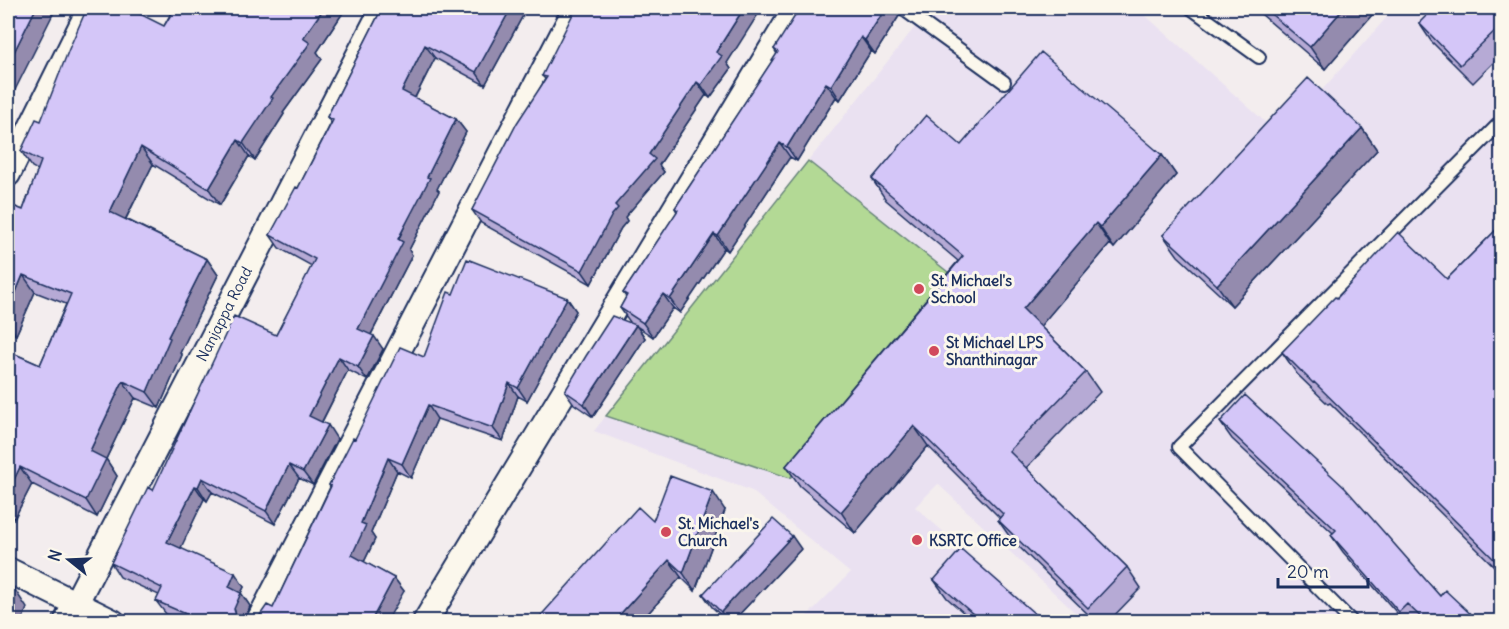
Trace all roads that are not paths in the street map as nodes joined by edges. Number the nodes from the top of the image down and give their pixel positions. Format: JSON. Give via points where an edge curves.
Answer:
{"nodes":[{"id":1,"x":90,"y":8,"type":"edge"},
{"id":2,"x":383,"y":8,"type":"edge"},
{"id":3,"x":576,"y":8,"type":"edge"},
{"id":4,"x":796,"y":8,"type":"edge"},
{"id":5,"x":902,"y":8,"type":"edge"},
{"id":6,"x":1191,"y":8,"type":"edge"},
{"id":7,"x":1259,"y":57,"type":"dead end"},
{"id":8,"x":1004,"y":82,"type":"dead end"},
{"id":9,"x":1502,"y":121,"type":"edge"},
{"id":10,"x":8,"y":174,"type":"edge"},
{"id":11,"x":8,"y":570,"type":"edge"},
{"id":12,"x":71,"y":612,"type":"edge"},
{"id":13,"x":113,"y":621,"type":"edge"},
{"id":14,"x":258,"y":621,"type":"edge"},
{"id":15,"x":425,"y":621,"type":"edge"},
{"id":16,"x":1352,"y":621,"type":"edge"}],
"edges":[{"from":1,"to":10,"type":"street"},
{"from":2,"to":12,"type":"street","name":"Nanjappa Road"},
{"from":3,"to":14,"type":"street"},
{"from":4,"to":15,"type":"street"},
{"from":5,"to":8,"type":"lane"},
{"from":6,"to":7,"type":"lane"},
{"from":9,"to":16,"type":"lane","via":[[1179,447]]},
{"from":11,"to":12,"type":"street"},
{"from":12,"to":13,"type":"street"}]}
